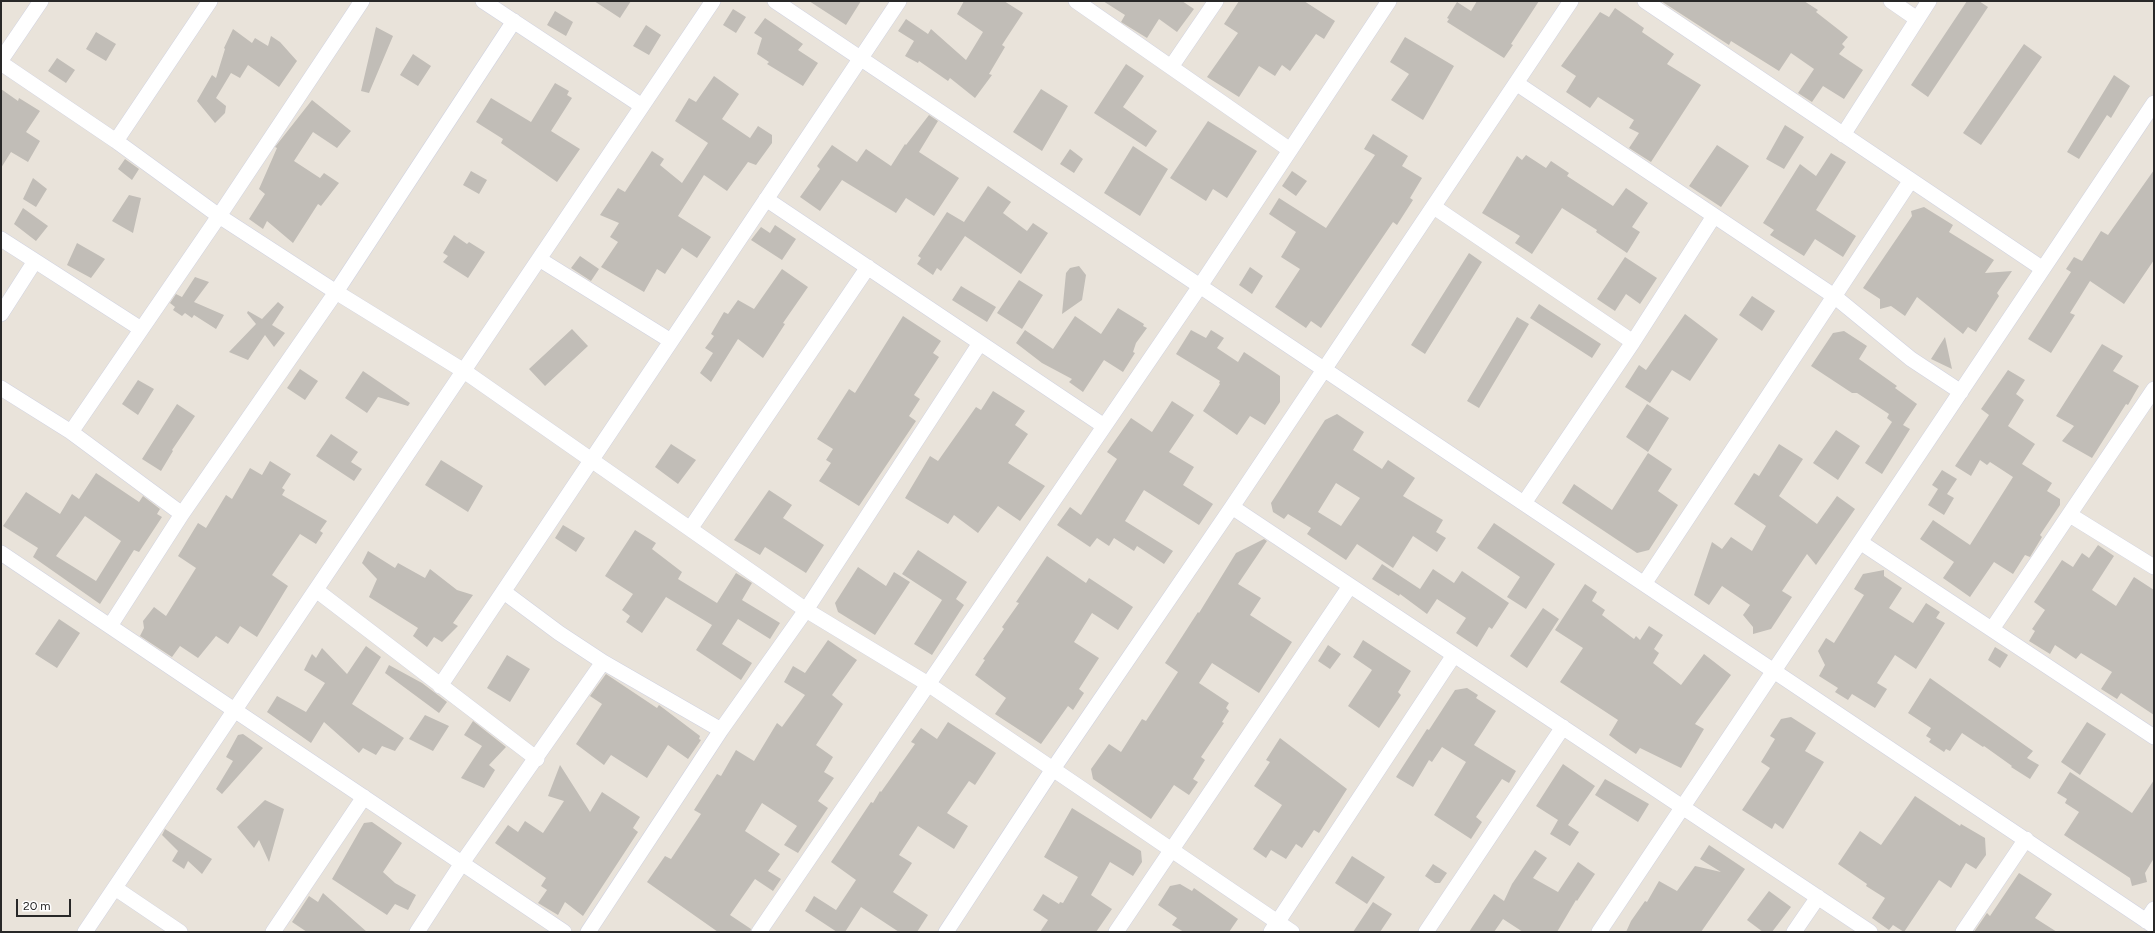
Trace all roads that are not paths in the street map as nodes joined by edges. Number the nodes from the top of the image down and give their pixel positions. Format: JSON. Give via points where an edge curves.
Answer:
{"nodes":[{"id":1,"x":41,"y":1,"type":"edge"},
{"id":2,"x":210,"y":1,"type":"edge"},
{"id":3,"x":362,"y":1,"type":"edge"},
{"id":4,"x":483,"y":1,"type":"edge"},
{"id":5,"x":713,"y":1,"type":"edge"},
{"id":6,"x":775,"y":1,"type":"edge"},
{"id":7,"x":899,"y":1,"type":"edge"},
{"id":8,"x":1076,"y":1,"type":"edge"},
{"id":9,"x":1216,"y":1,"type":"edge"},
{"id":10,"x":1389,"y":1,"type":"edge"},
{"id":11,"x":1571,"y":1,"type":"edge"},
{"id":12,"x":1645,"y":1,"type":"edge"},
{"id":13,"x":1891,"y":1,"type":"edge"},
{"id":14,"x":1929,"y":1,"type":"edge"},
{"id":15,"x":1917,"y":19,"type":"junction"},
{"id":16,"x":514,"y":21,"type":"junction"},
{"id":17,"x":861,"y":58,"type":"junction"},
{"id":18,"x":1,"y":60,"type":"edge"},
{"id":19,"x":1,"y":64,"type":"edge"},
{"id":20,"x":1172,"y":67,"type":"junction"},
{"id":21,"x":1516,"y":83,"type":"junction"},
{"id":22,"x":2154,"y":103,"type":"edge"},
{"id":23,"x":642,"y":106,"type":"junction"},
{"id":24,"x":1843,"y":134,"type":"junction"},
{"id":25,"x":116,"y":141,"type":"junction"},
{"id":26,"x":1290,"y":150,"type":"junction"},
{"id":27,"x":1911,"y":180,"type":"junction"},
{"id":28,"x":766,"y":199,"type":"junction"},
{"id":29,"x":1434,"y":206,"type":"junction"},
{"id":30,"x":220,"y":216,"type":"junction"},
{"id":31,"x":1714,"y":216,"type":"junction"},
{"id":32,"x":1,"y":239,"type":"edge"},
{"id":33,"x":539,"y":259,"type":"junction"},
{"id":34,"x":35,"y":261,"type":"junction"},
{"id":35,"x":868,"y":267,"type":"junction"},
{"id":36,"x":2043,"y":269,"type":"junction"},
{"id":37,"x":1200,"y":286,"type":"junction"},
{"id":38,"x":336,"y":292,"type":"junction"},
{"id":39,"x":1834,"y":296,"type":"junction"},
{"id":40,"x":1,"y":314,"type":"edge"},
{"id":41,"x":141,"y":329,"type":"junction"},
{"id":42,"x":671,"y":341,"type":"junction"},
{"id":43,"x":1633,"y":342,"type":"junction"},
{"id":44,"x":980,"y":343,"type":"junction"},
{"id":45,"x":1324,"y":370,"type":"junction"},
{"id":46,"x":464,"y":371,"type":"junction"},
{"id":47,"x":1,"y":388,"type":"edge"},
{"id":48,"x":1960,"y":392,"type":"junction"},
{"id":49,"x":2152,"y":395,"type":"edge"},
{"id":50,"x":1104,"y":426,"type":"junction"},
{"id":51,"x":71,"y":432,"type":"junction"},
{"id":52,"x":590,"y":459,"type":"junction"},
{"id":53,"x":1524,"y":503,"type":"junction"},
{"id":54,"x":1232,"y":507,"type":"junction"},
{"id":55,"x":182,"y":514,"type":"junction"},
{"id":56,"x":2070,"y":515,"type":"junction"},
{"id":57,"x":690,"y":529,"type":"junction"},
{"id":58,"x":1860,"y":542,"type":"junction"},
{"id":59,"x":1,"y":553,"type":"edge"},
{"id":60,"x":2154,"y":567,"type":"edge"},
{"id":61,"x":1644,"y":584,"type":"junction"},
{"id":62,"x":1350,"y":586,"type":"junction"},
{"id":63,"x":316,"y":590,"type":"junction"},
{"id":64,"x":504,"y":592,"type":"junction"},
{"id":65,"x":806,"y":610,"type":"junction"},
{"id":66,"x":110,"y":626,"type":"junction"},
{"id":67,"x":1992,"y":629,"type":"junction"},
{"id":68,"x":1454,"y":655,"type":"junction"},
{"id":69,"x":603,"y":662,"type":"junction"},
{"id":70,"x":1774,"y":671,"type":"junction"},
{"id":71,"x":928,"y":684,"type":"junction"},
{"id":72,"x":440,"y":686,"type":"junction"},
{"id":73,"x":235,"y":710,"type":"junction"},
{"id":74,"x":1563,"y":727,"type":"junction"},
{"id":75,"x":721,"y":730,"type":"junction"},
{"id":76,"x":2154,"y":737,"type":"edge"},
{"id":77,"x":537,"y":759,"type":"junction"},
{"id":78,"x":1053,"y":769,"type":"junction"},
{"id":79,"x":364,"y":797,"type":"junction"},
{"id":80,"x":1682,"y":807,"type":"junction"},
{"id":81,"x":2026,"y":839,"type":"junction"},
{"id":82,"x":1172,"y":850,"type":"junction"},
{"id":83,"x":462,"y":863,"type":"junction"},
{"id":84,"x":115,"y":888,"type":"junction"},
{"id":85,"x":1818,"y":897,"type":"junction"},
{"id":86,"x":2151,"y":918,"type":"edge"},
{"id":87,"x":1274,"y":927,"type":"edge"},
{"id":88,"x":85,"y":932,"type":"edge"},
{"id":89,"x":180,"y":932,"type":"edge"},
{"id":90,"x":273,"y":932,"type":"edge"},
{"id":91,"x":417,"y":932,"type":"edge"},
{"id":92,"x":564,"y":932,"type":"edge"},
{"id":93,"x":588,"y":932,"type":"edge"},
{"id":94,"x":759,"y":932,"type":"edge"},
{"id":95,"x":946,"y":932,"type":"edge"},
{"id":96,"x":1116,"y":932,"type":"edge"},
{"id":97,"x":1292,"y":932,"type":"edge"},
{"id":98,"x":1426,"y":932,"type":"edge"},
{"id":99,"x":1599,"y":932,"type":"edge"},
{"id":100,"x":1794,"y":932,"type":"edge"},
{"id":101,"x":1870,"y":932,"type":"edge"},
{"id":102,"x":1963,"y":932,"type":"edge"}],
"edges":[{"from":1,"to":18,"type":"street"},
{"from":2,"to":25,"type":"street"},
{"from":3,"to":30,"type":"street"},
{"from":4,"to":16,"type":"street"},
{"from":5,"to":23,"type":"street"},
{"from":6,"to":17,"type":"street"},
{"from":7,"to":17,"type":"street"},
{"from":8,"to":20,"type":"street"},
{"from":9,"to":20,"type":"street"},
{"from":10,"to":26,"type":"street"},
{"from":11,"to":21,"type":"street"},
{"from":12,"to":24,"type":"street"},
{"from":13,"to":15,"type":"street"},
{"from":14,"to":15,"type":"street"},
{"from":15,"to":24,"type":"street"},
{"from":16,"to":23,"type":"street"},
{"from":16,"to":38,"type":"street"},
{"from":17,"to":28,"type":"street"},
{"from":17,"to":37,"type":"street"},
{"from":19,"to":25,"type":"street"},
{"from":20,"to":26,"type":"street"},
{"from":21,"to":29,"type":"street"},
{"from":21,"to":31,"type":"street"},
{"from":22,"to":36,"type":"street"},
{"from":23,"to":33,"type":"street"},
{"from":24,"to":27,"type":"street"},
{"from":25,"to":30,"type":"street"},
{"from":26,"to":37,"type":"street"},
{"from":27,"to":36,"type":"street"},
{"from":27,"to":39,"type":"street"},
{"from":28,"to":35,"type":"street"},
{"from":28,"to":42,"type":"street"},
{"from":29,"to":43,"type":"street"},
{"from":29,"to":45,"type":"street"},
{"from":30,"to":38,"type":"street"},
{"from":30,"to":41,"type":"street"},
{"from":31,"to":39,"type":"street"},
{"from":31,"to":43,"type":"street"},
{"from":32,"to":34,"type":"street"},
{"from":33,"to":42,"type":"street"},
{"from":33,"to":46,"type":"street"},
{"from":34,"to":40,"type":"street"},
{"from":34,"to":41,"type":"street"},
{"from":35,"to":44,"type":"street"},
{"from":35,"to":57,"type":"street"},
{"from":36,"to":48,"type":"street"},
{"from":37,"to":45,"type":"street"},
{"from":37,"to":50,"type":"street"},
{"from":38,"to":46,"type":"street"},
{"from":38,"to":55,"type":"street"},
{"from":39,"to":48,"type":"street","via":[[1911,359]]},
{"from":39,"to":61,"type":"street"},
{"from":41,"to":51,"type":"street"},
{"from":42,"to":52,"type":"street"},
{"from":43,"to":53,"type":"street"},
{"from":44,"to":50,"type":"street"},
{"from":44,"to":65,"type":"street"},
{"from":45,"to":53,"type":"street"},
{"from":45,"to":54,"type":"street"},
{"from":46,"to":52,"type":"street"},
{"from":46,"to":63,"type":"street"},
{"from":47,"to":51,"type":"street"},
{"from":48,"to":58,"type":"street"},
{"from":49,"to":56,"type":"street"},
{"from":50,"to":71,"type":"street"},
{"from":51,"to":55,"type":"street"},
{"from":52,"to":57,"type":"street"},
{"from":52,"to":64,"type":"street"},
{"from":53,"to":61,"type":"street"},
{"from":54,"to":62,"type":"street"},
{"from":54,"to":78,"type":"street"},
{"from":55,"to":66,"type":"street"},
{"from":56,"to":60,"type":"street"},
{"from":56,"to":67,"type":"street"},
{"from":57,"to":65,"type":"street"},
{"from":58,"to":67,"type":"street"},
{"from":58,"to":70,"type":"street"},
{"from":59,"to":66,"type":"street"},
{"from":61,"to":70,"type":"street"},
{"from":62,"to":68,"type":"street"},
{"from":62,"to":82,"type":"street"},
{"from":63,"to":72,"type":"street"},
{"from":63,"to":73,"type":"street"},
{"from":64,"to":69,"type":"street"},
{"from":64,"to":72,"type":"street"},
{"from":65,"to":71,"type":"street"},
{"from":65,"to":75,"type":"street"},
{"from":66,"to":73,"type":"street"},
{"from":67,"to":76,"type":"street"},
{"from":68,"to":74,"type":"street"},
{"from":68,"to":87,"type":"street"},
{"from":69,"to":75,"type":"street"},
{"from":69,"to":77,"type":"street"},
{"from":70,"to":80,"type":"street"},
{"from":70,"to":81,"type":"street"},
{"from":71,"to":78,"type":"street"},
{"from":71,"to":94,"type":"street"},
{"from":72,"to":77,"type":"street"},
{"from":73,"to":79,"type":"street"},
{"from":73,"to":84,"type":"street"},
{"from":74,"to":80,"type":"street"},
{"from":74,"to":98,"type":"street"},
{"from":75,"to":93,"type":"street"},
{"from":77,"to":83,"type":"street"},
{"from":78,"to":82,"type":"street"},
{"from":78,"to":95,"type":"street"},
{"from":79,"to":83,"type":"street"},
{"from":79,"to":90,"type":"street"},
{"from":80,"to":85,"type":"street"},
{"from":80,"to":99,"type":"street"},
{"from":81,"to":86,"type":"street"},
{"from":81,"to":102,"type":"street"},
{"from":82,"to":87,"type":"street"},
{"from":82,"to":96,"type":"street"},
{"from":83,"to":91,"type":"street"},
{"from":83,"to":92,"type":"street"},
{"from":84,"to":88,"type":"street"},
{"from":84,"to":89,"type":"street"},
{"from":85,"to":100,"type":"street"},
{"from":85,"to":101,"type":"street"},
{"from":87,"to":97,"type":"street"}]}
